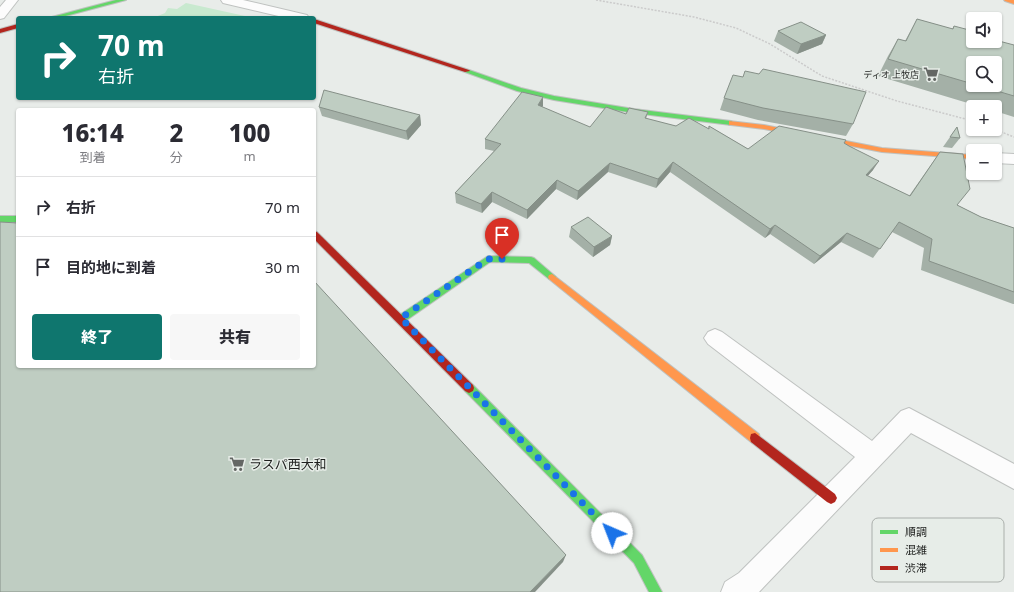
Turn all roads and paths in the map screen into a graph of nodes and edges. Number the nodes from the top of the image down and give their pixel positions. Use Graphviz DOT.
graph roads {
  1 [pos="12,0"];
  2 [pos="123,0"];
  3 [pos="227,0"];
  4 [pos="596,0"];
  5 [pos="1007,0"];
  6 [pos="1014,2"];
  7 [pos="0,15"];
  8 [pos="59,16"];
  9 [pos="295,16"];
  10 [pos="316,22"];
  11 [pos="16,27"];
  12 [pos="0,31"];
  13 [pos="966,119"];
  14 [pos="1002,132"];
  15 [pos="1014,137"];
  16 [pos="966,156"];
  17 [pos="1002,159"];
  18 [pos="1014,160"];
  19 [pos="0,219"];
  20 [pos="16,219"];
  21 [pos="316,236"];
  22 [pos="401,318"];
  23 [pos="715,338"];
  24 [pos="873,456"];
  25 [pos="1014,477"];
  26 [pos="830,498"];
  27 [pos="656,592"];
  28 [pos="736,592"];
  1 -- 7 [label="street"];
  2 -- 8 [label="street"];
  3 -- 9 [label="street"];
  4 -- 13 [label="path"];
  5 -- 6 [label="street"];
  10 -- 16 [label="street"];
  11 -- 12 [label="street"];
  14 -- 15 [label="path"];
  17 -- 18 [label="street"];
  19 -- 20 [label="street"];
  21 -- 22 [label="street"];
  22 -- 26 [label="street"];
  22 -- 27 [label="street"];
  23 -- 24 [label="street"];
  24 -- 25 [label="street"];
  24 -- 26 [label="street"];
  26 -- 28 [label="street"];
}
